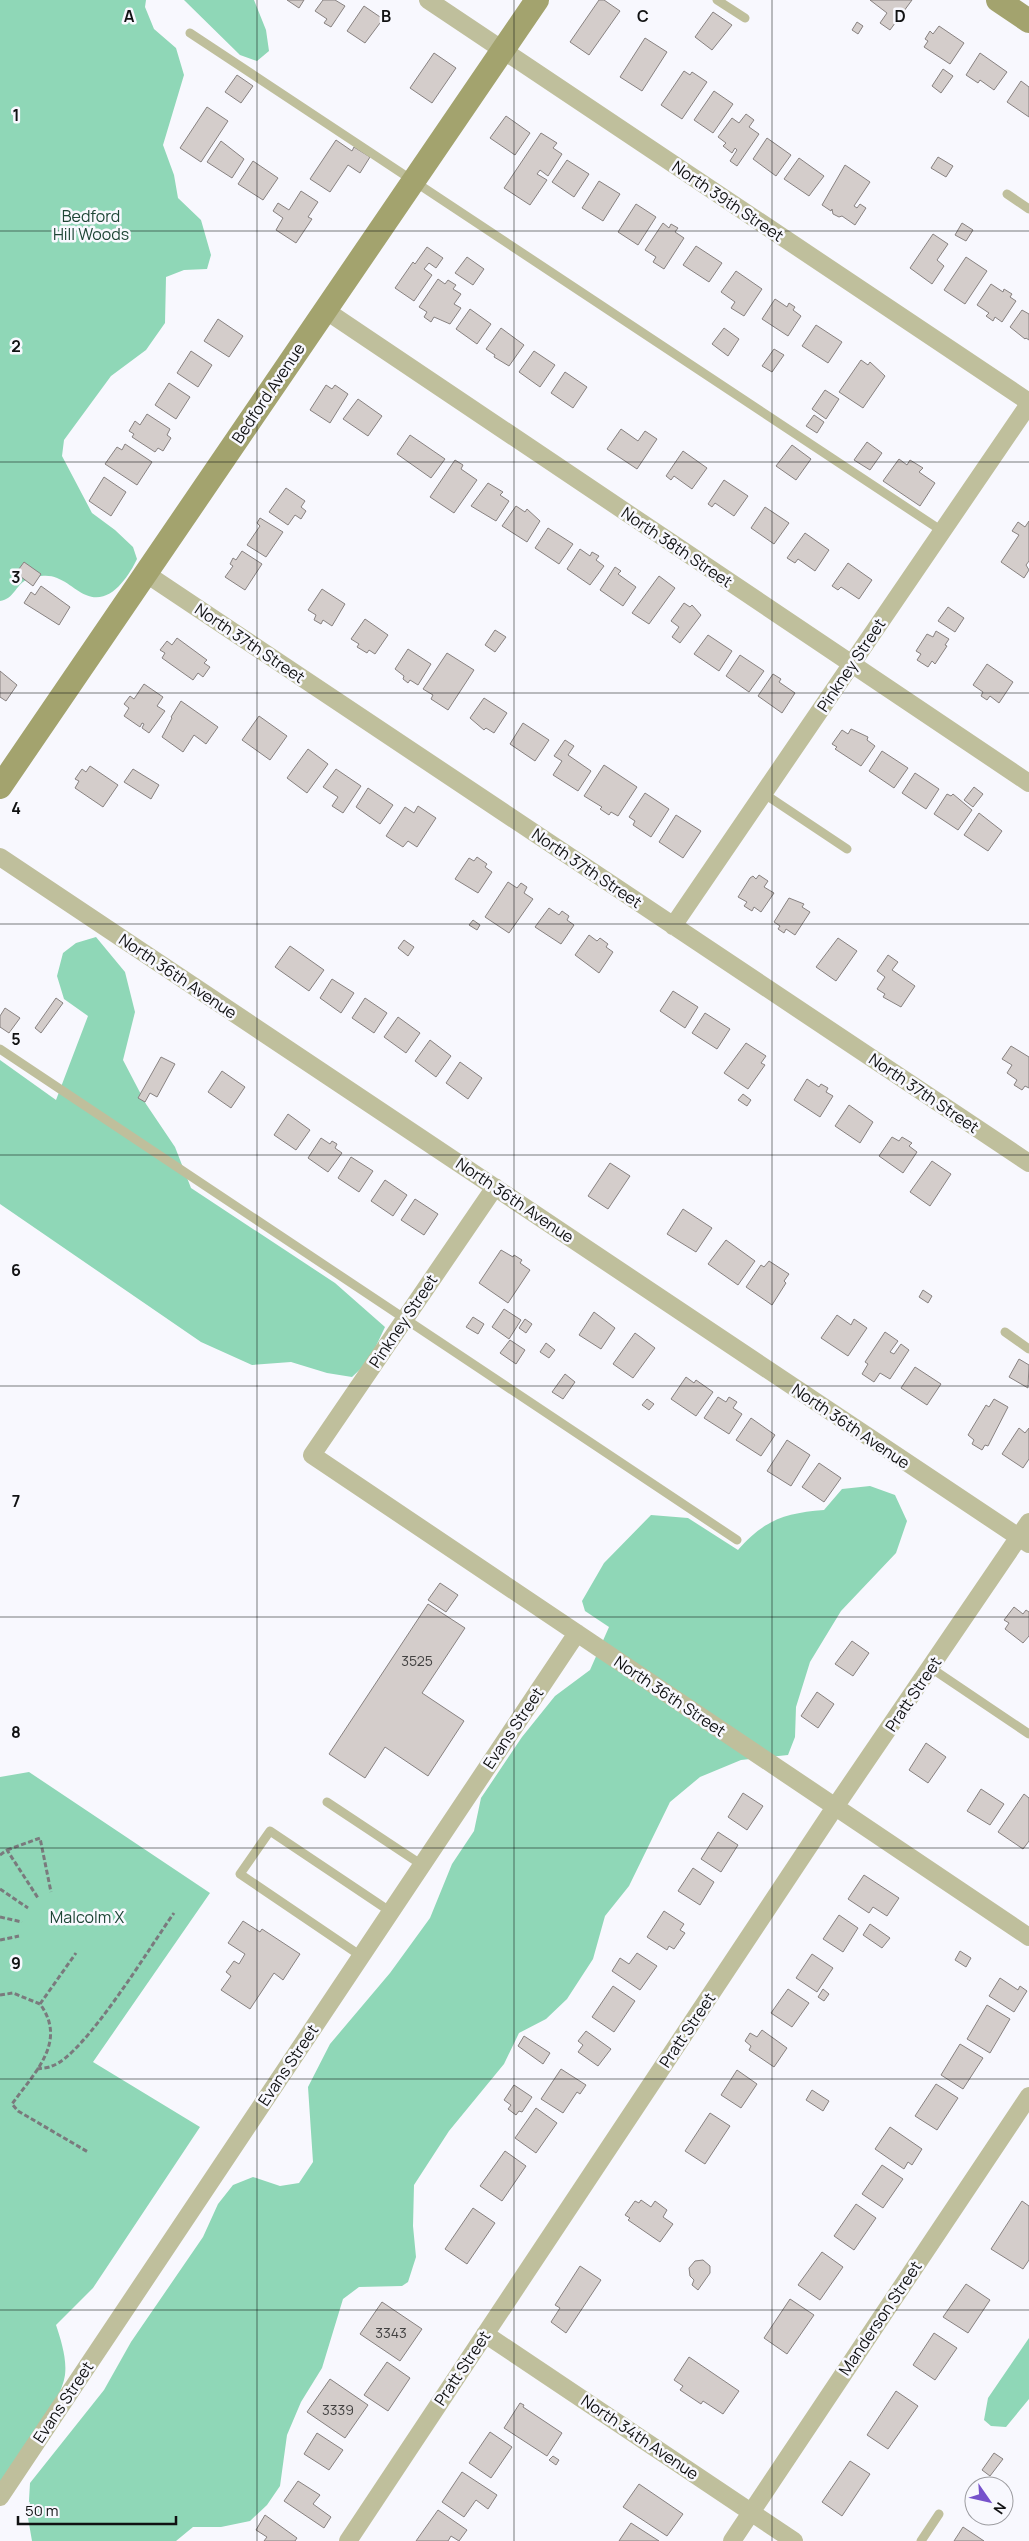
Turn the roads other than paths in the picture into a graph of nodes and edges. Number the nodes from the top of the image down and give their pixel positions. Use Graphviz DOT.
graph roads {
  1 [pos="428,0"];
  2 [pos="537,0"];
  3 [pos="718,0"];
  4 [pos="998,0"];
  5 [pos="745,18"];
  6 [pos="1029,21"];
  7 [pos="190,32"];
  8 [pos="503,50"];
  9 [pos="413,181"];
  10 [pos="1007,194"];
  11 [pos="1029,209"];
  12 [pos="325,310"];
  13 [pos="1029,403"];
  14 [pos="942,531"];
  15 [pos="145,573"];
  16 [pos="851,664"];
  17 [pos="1029,783"];
  18 [pos="0,787"];
  19 [pos="763,794"];
  20 [pos="847,849"];
  21 [pos="0,857"];
  22 [pos="673,926"];
  23 [pos="0,1049"];
  24 [pos="1029,1163"];
  25 [pos="495,1187"];
  26 [pos="404,1320"];
  27 [pos="1005,1332"];
  28 [pos="1029,1349"];
  29 [pos="312,1455"];
  30 [pos="1029,1522"];
  31 [pos="737,1540"];
  32 [pos="1024,1541"];
  33 [pos="577,1633"];
  34 [pos="931,1668"];
  35 [pos="1029,1734"];
  36 [pos="327,1802"];
  37 [pos="835,1807"];
  38 [pos="422,1865"];
  39 [pos="391,1912"];
  40 [pos="1029,1937"];
  41 [pos="361,1956"];
  42 [pos="1029,2096"];
  43 [pos="485,2334"];
  44 [pos="0,2496"];
  45 [pos="751,2512"];
  46 [pos="939,2514"];
  47 [pos="348,2541"];
  48 [pos="732,2541"];
  49 [pos="794,2541"];
  50 [pos="921,2541"];
  1 -- 8 [label="street, North 39th Street"];
  2 -- 8 [label="street, Bedford Avenue"];
  3 -- 5 [label="lane"];
  4 -- 6 [label="street"];
  7 -- 9 [label="lane"];
  8 -- 9 [label="street, Bedford Avenue"];
  8 -- 13 [label="street, North 39th Street"];
  9 -- 12 [label="street, Bedford Avenue"];
  9 -- 14 [label="lane"];
  10 -- 11 [label="lane"];
  12 -- 15 [label="street, Bedford Avenue"];
  12 -- 16 [label="street, North 38th Street"];
  13 -- 14 [label="street, Pinkney Street"];
  14 -- 16 [label="street, Pinkney Street"];
  15 -- 18 [label="street, Bedford Avenue"];
  15 -- 22 [label="street, North 37th Street"];
  16 -- 17 [label="street, North 38th Street"];
  16 -- 19 [label="street, Pinkney Street"];
  19 -- 20 [label="lane"];
  19 -- 22 [label="street, Pinkney Street"];
  21 -- 25 [label="street, North 36th Avenue"];
  22 -- 24 [label="street, North 37th Street"];
  23 -- 26 [label="lane"];
  25 -- 26 [label="street, Pinkney Street"];
  25 -- 32 [label="street, North 36th Avenue"];
  26 -- 29 [label="street, Pinkney Street"];
  26 -- 31 [label="lane"];
  27 -- 28 [label="lane"];
  29 -- 33 [label="street, North 36th Street"];
  30 -- 32 [label="street, Pratt Street"];
  32 -- 34 [label="street, Pratt Street"];
  33 -- 37 [label="street, North 36th Street"];
  33 -- 38 [label="street, Evans Street"];
  34 -- 35 [label="lane"];
  34 -- 37 [label="street, Pratt Street"];
  36 -- 38 [label="lane"];
  37 -- 40 [label="street, North 36th Street"];
  37 -- 43 [label="street, Pratt Street"];
  38 -- 39 [label="street, Evans Street"];
  39 -- 41 [label="street, Evans Street"];
  39 -- 41 [label="lane"];
  41 -- 44 [label="street, Evans Street"];
  42 -- 45 [label="street, Manderson Street"];
  43 -- 45 [label="street, North 34th Avenue"];
  43 -- 47 [label="street, Pratt Street"];
  45 -- 48 [label="street, Manderson Street"];
  45 -- 49 [label="street, North 34th Avenue"];
  46 -- 50 [label="lane"];
}
